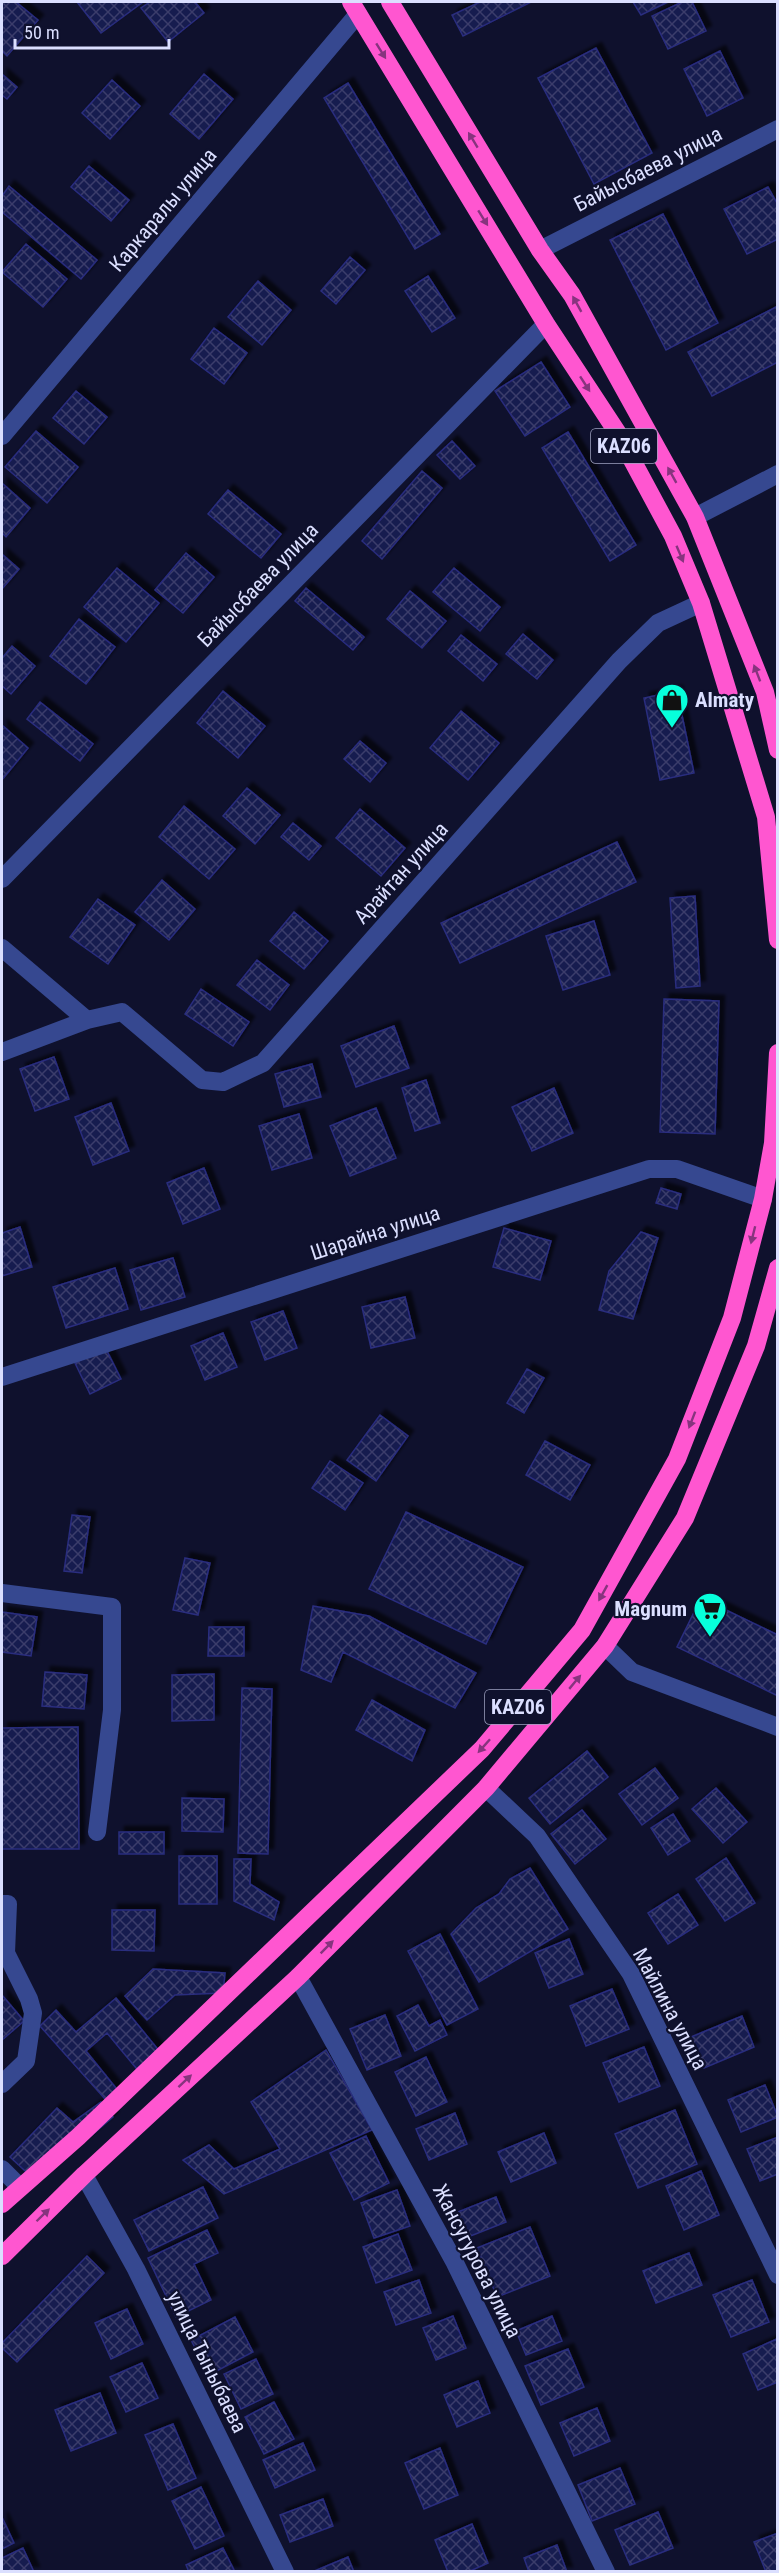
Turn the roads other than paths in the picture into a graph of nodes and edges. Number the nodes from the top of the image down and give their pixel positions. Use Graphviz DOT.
graph roads {
  1 [pos="390,2"];
  2 [pos="355,8"];
  3 [pos="777,129"];
  4 [pos="540,250"];
  5 [pos="546,324"];
  6 [pos="2,436"];
  7 [pos="777,474"];
  8 [pos="695,517"];
  9 [pos="701,603"];
  10 [pos="777,750"];
  11 [pos="772,816"];
  12 [pos="2,879"];
  13 [pos="777,939"];
  14 [pos="2,948"];
  15 [pos="87,1020"];
  16 [pos="2,1052"];
  17 [pos="777,1053"];
  18 [pos="763,1199"];
  19 [pos="777,1268"];
  20 [pos="2,1377"];
  21 [pos="2,1593"];
  22 [pos="605,1646"];
  23 [pos="777,1726"];
  24 [pos="486,1788"];
  25 [pos="97,1832"];
  26 [pos="2,1904"];
  27 [pos="298,1977"];
  28 [pos="2,2084"];
  29 [pos="2,2169"];
  30 [pos="84,2175"];
  31 [pos="20,2187"];
  32 [pos="2,2204"];
  33 [pos="2,2256"];
  34 [pos="777,2275"];
  35 [pos="285,2571"];
  36 [pos="606,2571"];
  4 -- 1 [label="highway, KАZ06, one-way"];
  2 -- 5 [label="highway, KАZ06, one-way"];
  2 -- 6 [label="street, Каркаралы улица"];
  3 -- 4 [label="street, Байысбаева улица"];
  8 -- 4 [label="highway, KАZ06, one-way"];
  5 -- 9 [label="highway, KАZ06, one-way"];
  5 -- 12 [label="street, Байысбаева улица"];
  7 -- 8 [label="street"];
  10 -- 8 [label="highway, KАZ06, one-way"];
  9 -- 11 [label="highway, KАZ06"];
  9 -- 15 [label="street, Арайтан улица"];
  11 -- 13 [label="highway, KАZ06"];
  14 -- 15 [label="street"];
  15 -- 16 [label="street"];
  17 -- 18 [label="highway, KАZ06"];
  18 -- 20 [label="street, Шарайна улица"];
  18 -- 31 [label="highway, KАZ06, one-way"];
  19 -- 22 [label="highway, KАZ06"];
  21 -- 25 [label="street"];
  22 -- 23 [label="street"];
  24 -- 22 [label="highway, KАZ06, one-way"];
  27 -- 24 [label="highway, KАZ06, one-way"];
  24 -- 34 [label="street, Майлина улица"];
  26 -- 28 [label="street"];
  30 -- 27 [label="highway, KАZ06, one-way"];
  27 -- 36 [label="street, Жансугурова улица"];
  29 -- 31 [label="street"];
  33 -- 30 [label="highway, KАZ06, one-way"];
  30 -- 35 [label="street, улица Тыныбаева"];
  31 -- 32 [label="highway, KАZ06"];
}
